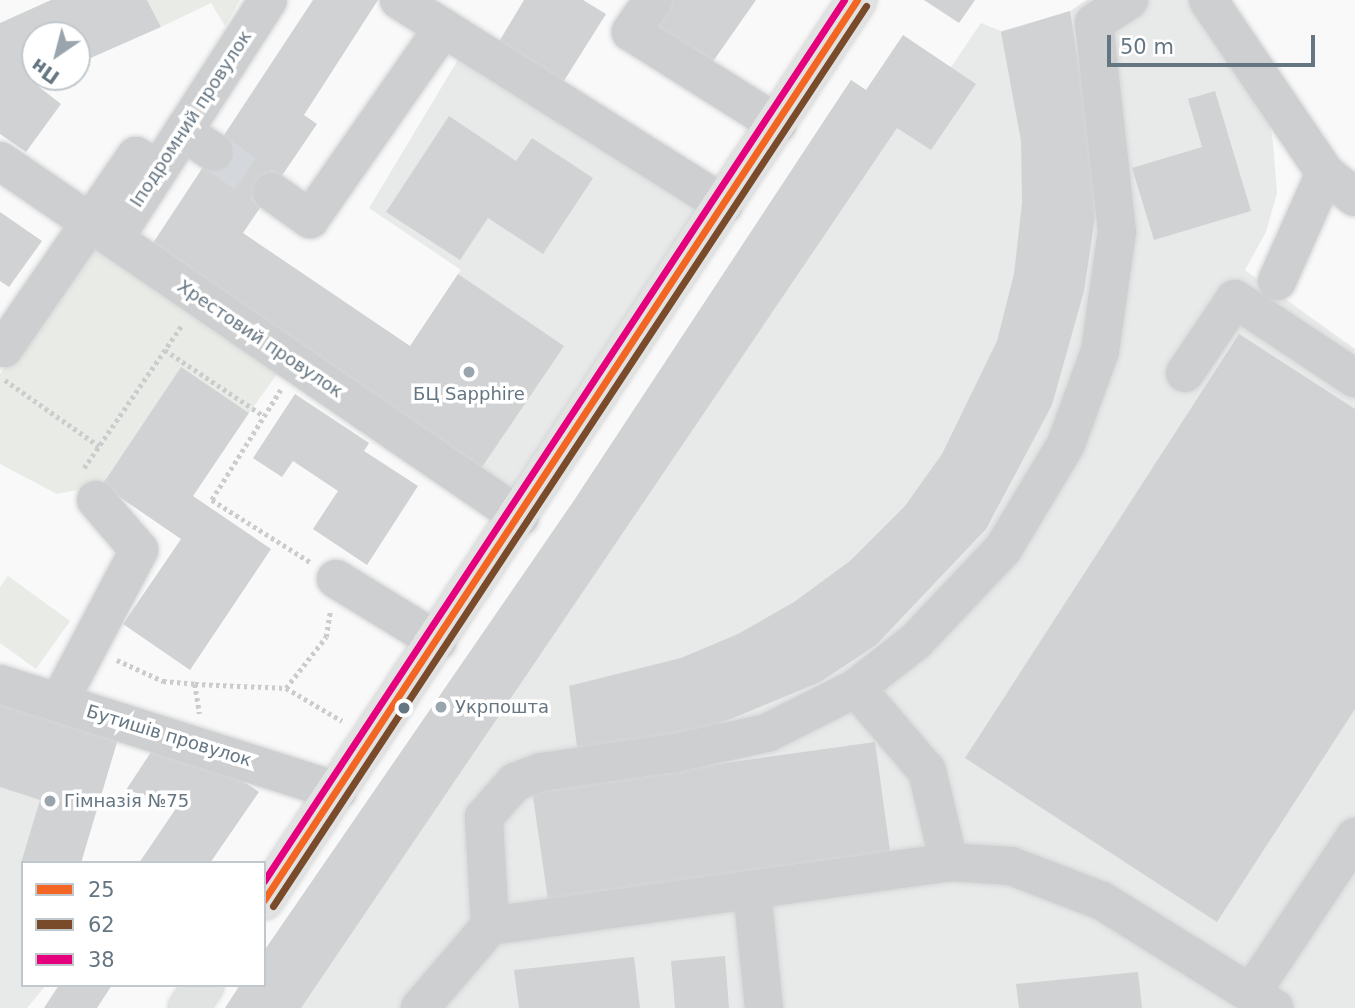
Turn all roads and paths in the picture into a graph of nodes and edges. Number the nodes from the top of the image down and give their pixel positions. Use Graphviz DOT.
graph roads {
  1 [pos="268,0"];
  2 [pos="399,0"];
  3 [pos="653,0"];
  4 [pos="858,0"];
  5 [pos="1129,0"];
  6 [pos="1208,0"];
  7 [pos="443,28"];
  8 [pos="777,124"];
  9 [pos="183,132"];
  10 [pos="214,152"];
  11 [pos="0,161"];
  12 [pos="1325,173"];
  13 [pos="272,192"];
  14 [pos="1355,197"];
  15 [pos="724,205"];
  16 [pos="102,231"];
  17 [pos="1277,281"];
  18 [pos="187,318"];
  19 [pos="165,350"];
  20 [pos="2,363"];
  21 [pos="1185,373"];
  22 [pos="1355,378"];
  23 [pos="285,384"];
  24 [pos="264,416"];
  25 [pos="99,446"];
  26 [pos="96,500"];
  27 [pos="520,517"];
  28 [pos="336,579"];
  29 [pos="437,641"];
  30 [pos="88,646"];
  31 [pos="0,684"];
  32 [pos="195,684"];
  33 [pos="286,688"];
  34 [pos="856,688"];
  35 [pos="58,702"];
  36 [pos="201,714"];
  37 [pos="351,727"];
  38 [pos="337,791"];
  39 [pos="1355,837"];
  40 [pos="949,862"];
  41 [pos="752,890"];
  42 [pos="266,897"];
  43 [pos="490,926"];
  44 [pos="203,987"];
  45 [pos="1263,1000"];
  46 [pos="426,1005"];
  47 [pos="188,1008"];
  48 [pos="764,1008"];
  1 -- 9 [label="street, Іподромний провулок"];
  2 -- 7 [label="street"];
  3 -- 8 [label="street"];
  4 -- 8 [label="main road"];
  5 -- 34 [label="street"];
  6 -- 12 [label="street"];
  7 -- 13 [label="street"];
  7 -- 15 [label="street"];
  8 -- 15 [label="main road"];
  9 -- 10 [label="street"];
  9 -- 16 [label="street, Іподромний провулок"];
  11 -- 16 [label="street, Хрестовий провулок"];
  12 -- 14 [label="street"];
  12 -- 17 [label="street"];
  15 -- 27 [label="main road"];
  16 -- 20 [label="street, Іподромний провулок"];
  16 -- 27 [label="street, Хрестовий провулок"];
  18 -- 19 [label="path"];
  19 -- 24 [label="path"];
  19 -- 25 [label="path"];
  20 -- 25 [label="path"];
  21 -- 22 [label="street"];
  23 -- 24 [label="path"];
  24 -- 28 [label="path"];
  25 -- 26 [label="path"];
  26 -- 30 [label="street"];
  27 -- 29 [label="main road"];
  28 -- 29 [label="street"];
  28 -- 33 [label="path"];
  29 -- 38 [label="main road"];
  30 -- 32 [label="path"];
  30 -- 35 [label="street"];
  31 -- 35 [label="street, Бутишів провулок"];
  32 -- 33 [label="path"];
  32 -- 36 [label="path"];
  33 -- 37 [label="path"];
  34 -- 40 [label="street"];
  34 -- 43 [label="street"];
  35 -- 38 [label="street, Бутишів провулок"];
  38 -- 42 [label="main road"];
  39 -- 45 [label="street"];
  40 -- 41 [label="street"];
  40 -- 45 [label="street"];
  41 -- 43 [label="street"];
  41 -- 48 [label="street"];
  43 -- 46 [label="street"];
  44 -- 47 [label="main road"];
}
